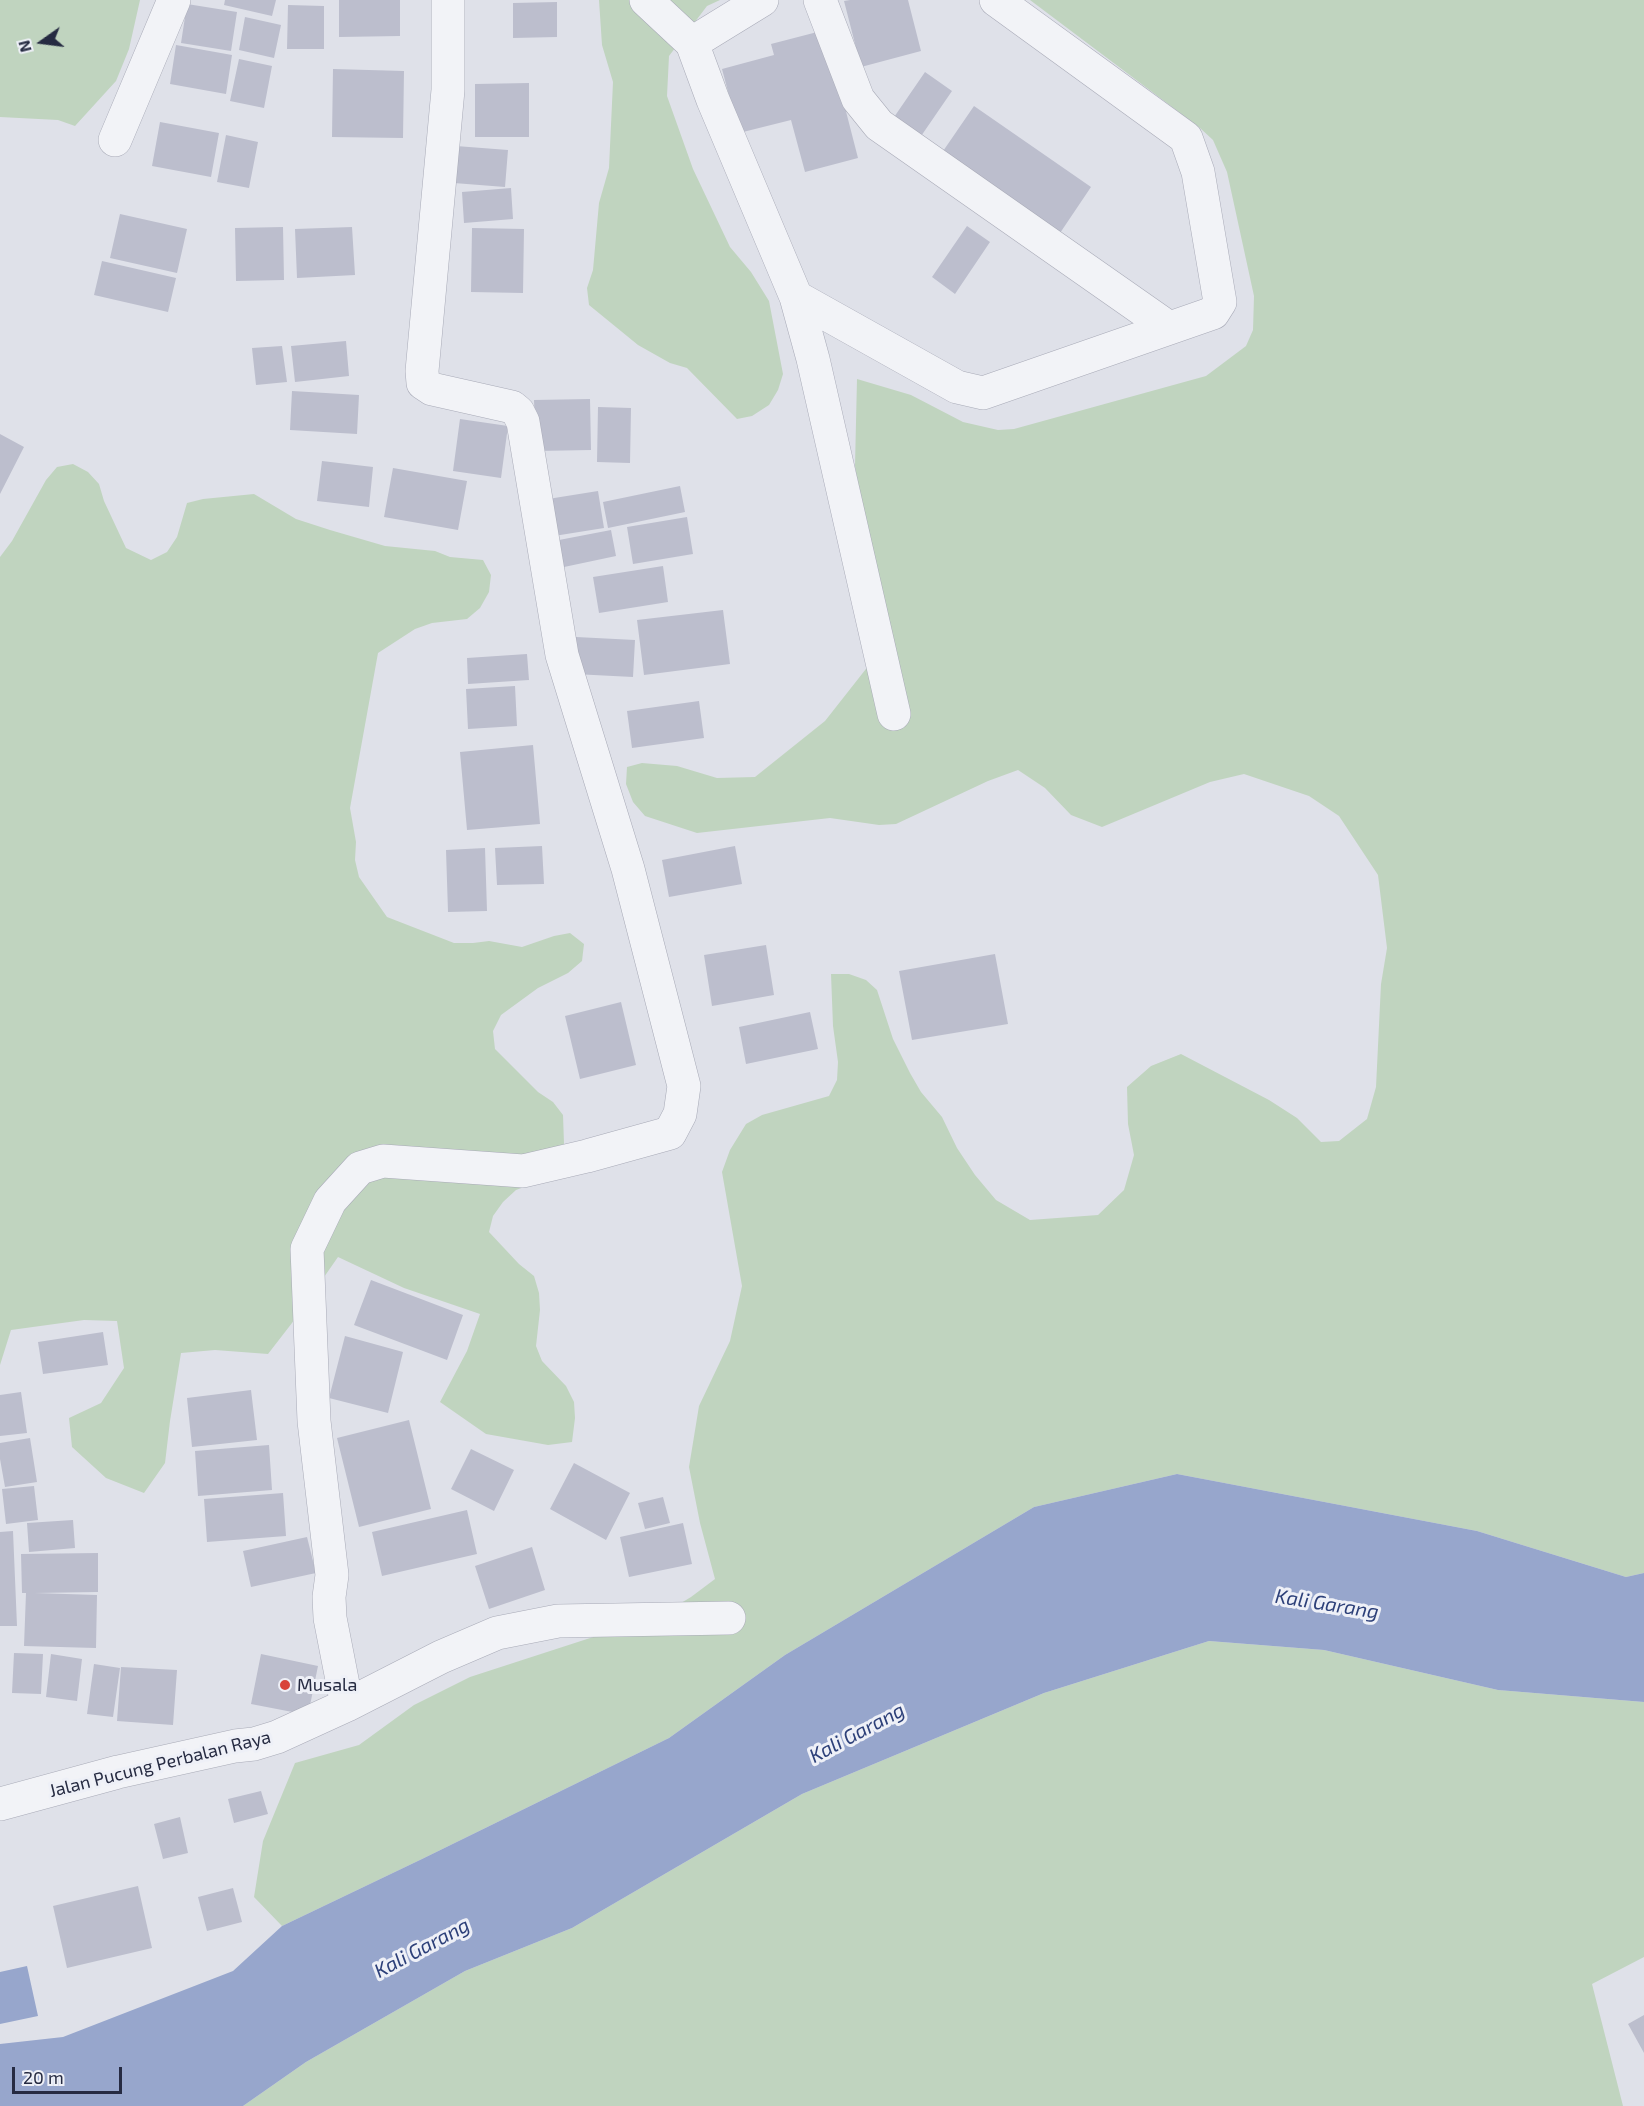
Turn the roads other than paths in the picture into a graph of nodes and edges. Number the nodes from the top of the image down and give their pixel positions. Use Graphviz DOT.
graph roads {
  1 [pos="174,0"];
  2 [pos="448,0"];
  3 [pos="646,0"];
  4 [pos="762,0"];
  5 [pos="820,0"];
  6 [pos="996,0"];
  7 [pos="692,43"];
  8 [pos="115,140"];
  9 [pos="796,297"];
  10 [pos="1168,328"];
  11 [pos="894,714"];
  12 [pos="729,1618"];
  13 [pos="347,1705"];
  14 [pos="0,1804"];
  1 -- 8 [label="street"];
  2 -- 13 [label="street"];
  3 -- 7 [label="street"];
  4 -- 7 [label="street"];
  5 -- 10 [label="street"];
  6 -- 10 [label="street"];
  7 -- 9 [label="street"];
  9 -- 10 [label="street"];
  9 -- 11 [label="street"];
  12 -- 13 [label="street, Jalan Pucung Perbalan Raya"];
  13 -- 14 [label="street, Jalan Pucung Perbalan Raya"];
}
